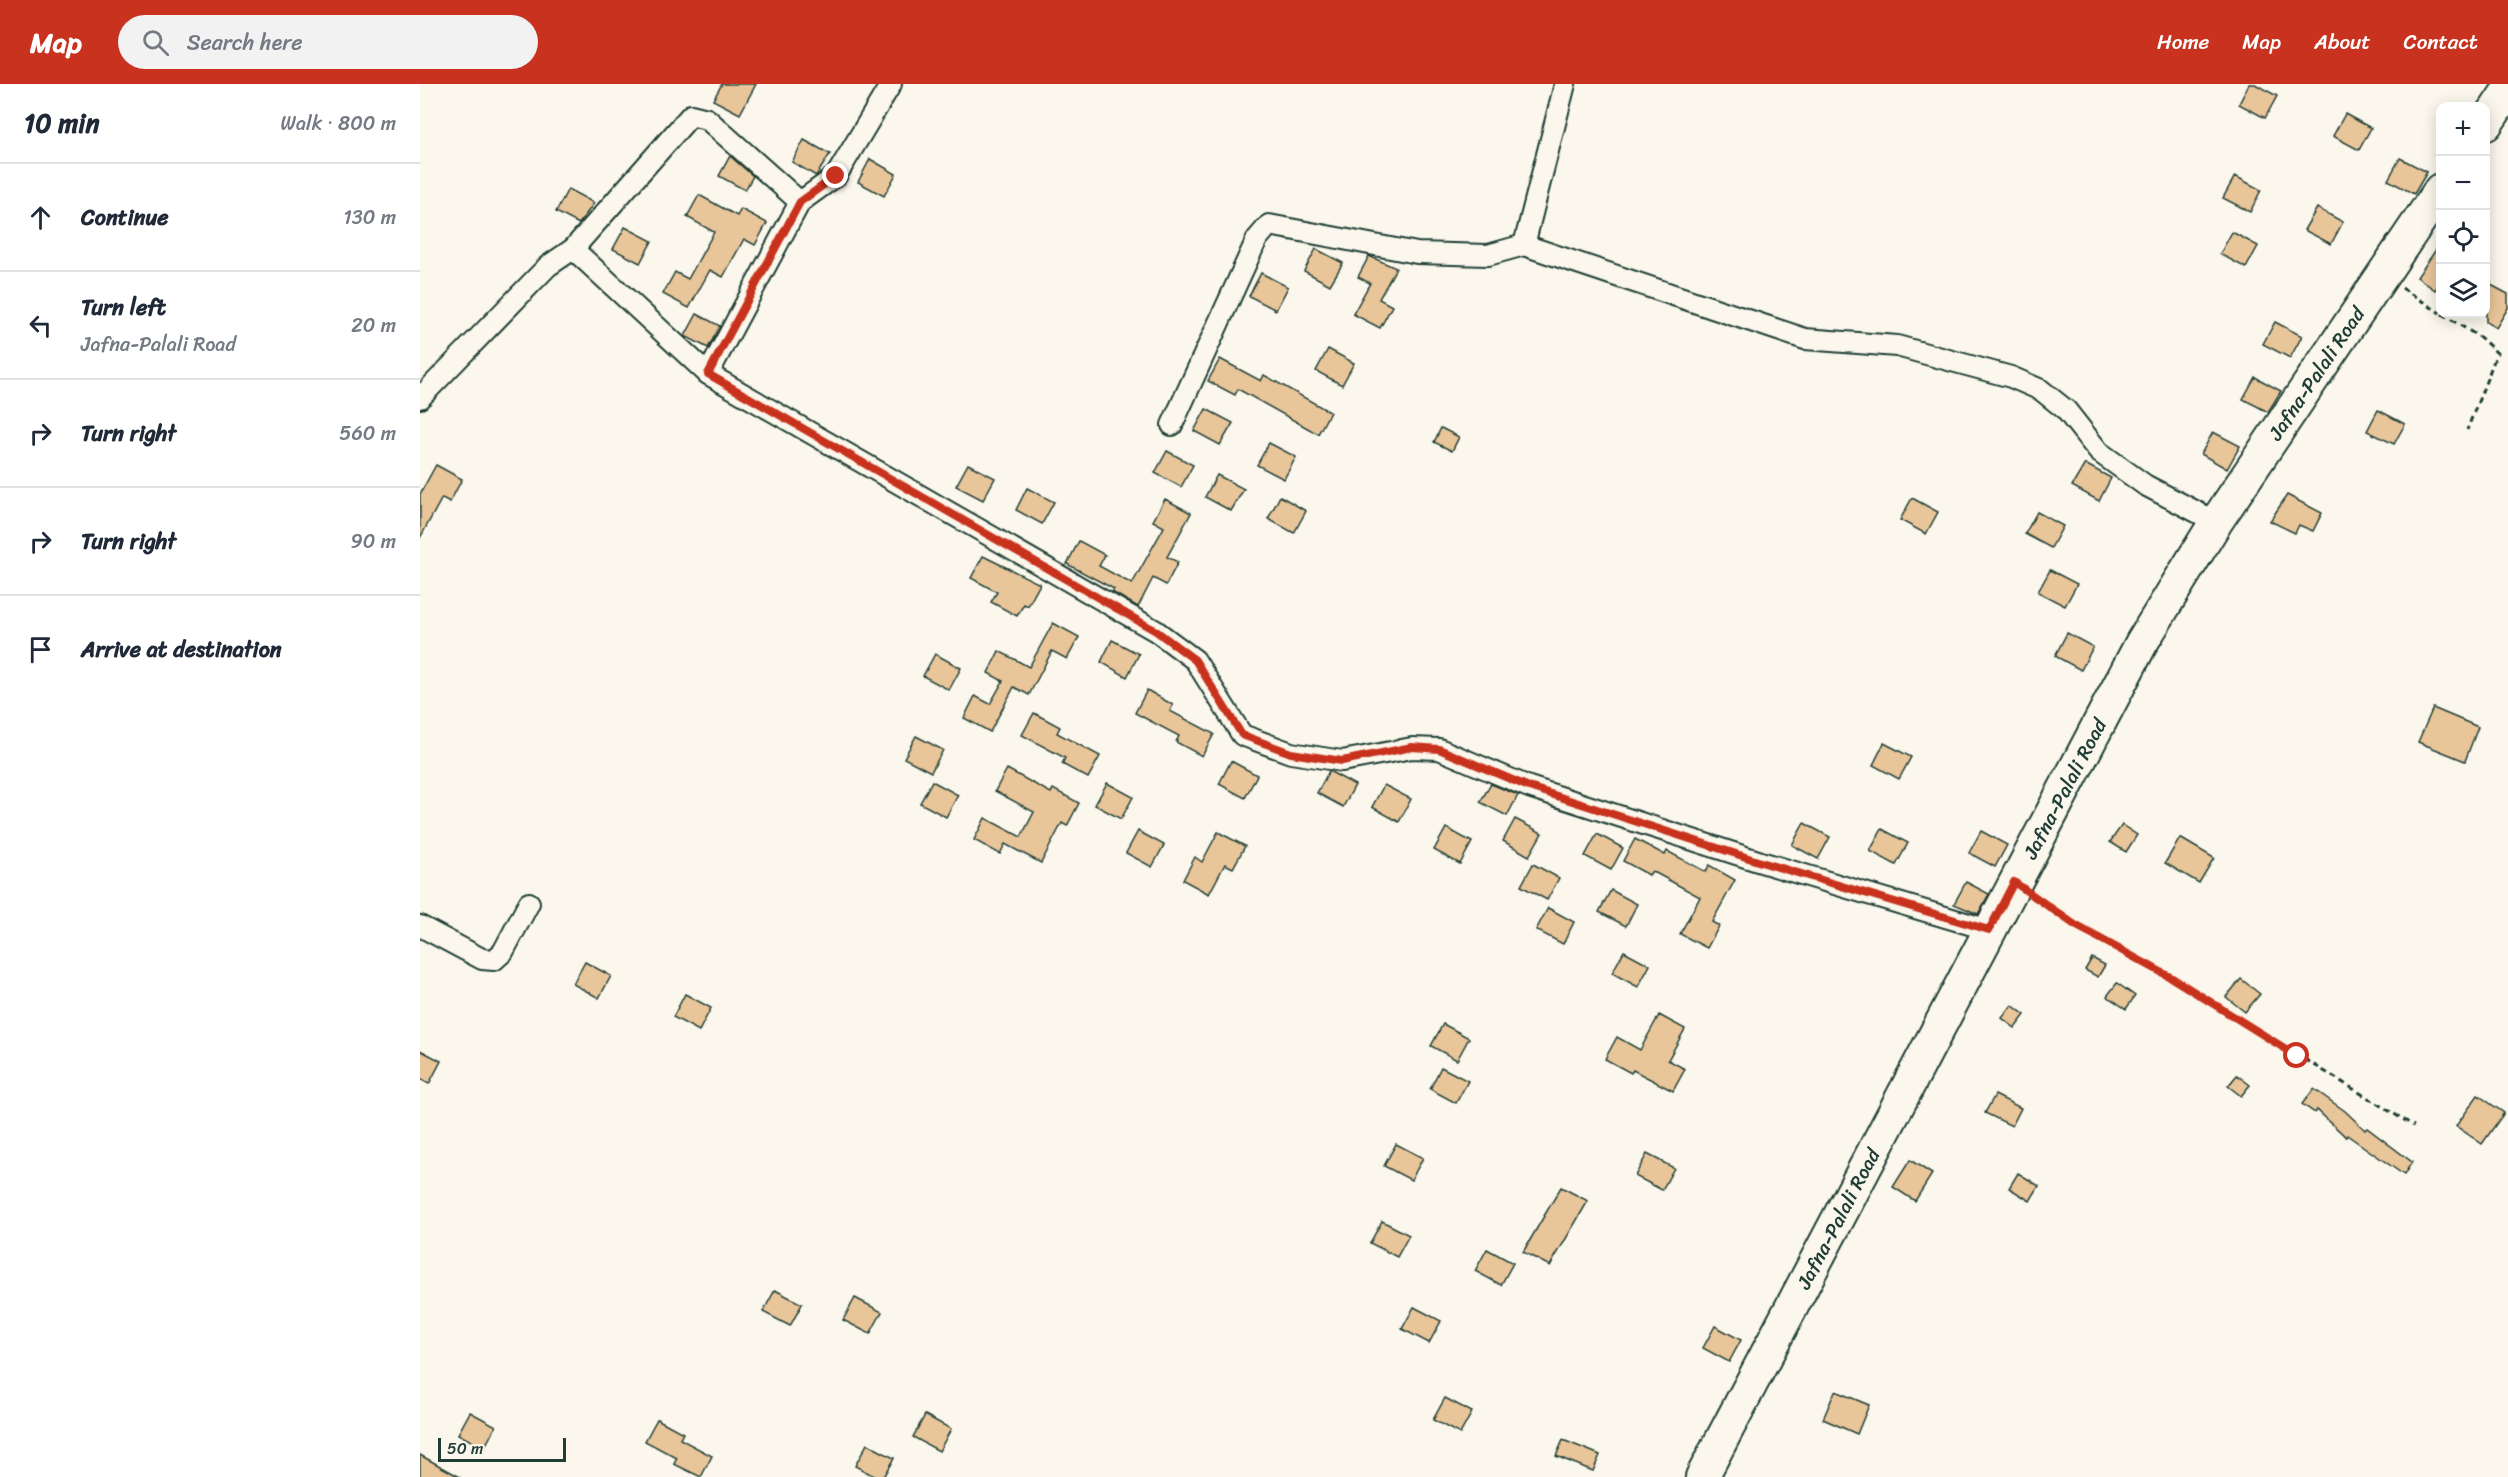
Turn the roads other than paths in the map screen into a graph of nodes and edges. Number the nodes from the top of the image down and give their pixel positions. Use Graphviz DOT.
graph roads {
  1 [pos="891,84"];
  2 [pos="1565,84"];
  3 [pos="2508,91"];
  4 [pos="2490,118"];
  5 [pos="2436,196"];
  6 [pos="800,202"];
  7 [pos="1524,245"];
  8 [pos="573,249"];
  9 [pos="708,374"];
  10 [pos="420,398"];
  11 [pos="1172,425"];
  12 [pos="2216,522"];
  13 [pos="529,903"];
  14 [pos="420,926"];
  15 [pos="1989,930"];
  16 [pos="1702,1477"];
  1 -- 6 [label="street"];
  2 -- 7 [label="street"];
  3 -- 4 [label="main road"];
  5 -- 12 [label="main road, Jafna-Palali Road"];
  6 -- 8 [label="street"];
  6 -- 9 [label="street"];
  7 -- 11 [label="street"];
  7 -- 12 [label="street"];
  8 -- 9 [label="street"];
  8 -- 10 [label="street"];
  9 -- 15 [label="street"];
  12 -- 15 [label="main road, Jafna-Palali Road"];
  13 -- 14 [label="street"];
  15 -- 16 [label="main road, Jafna-Palali Road"];
}
